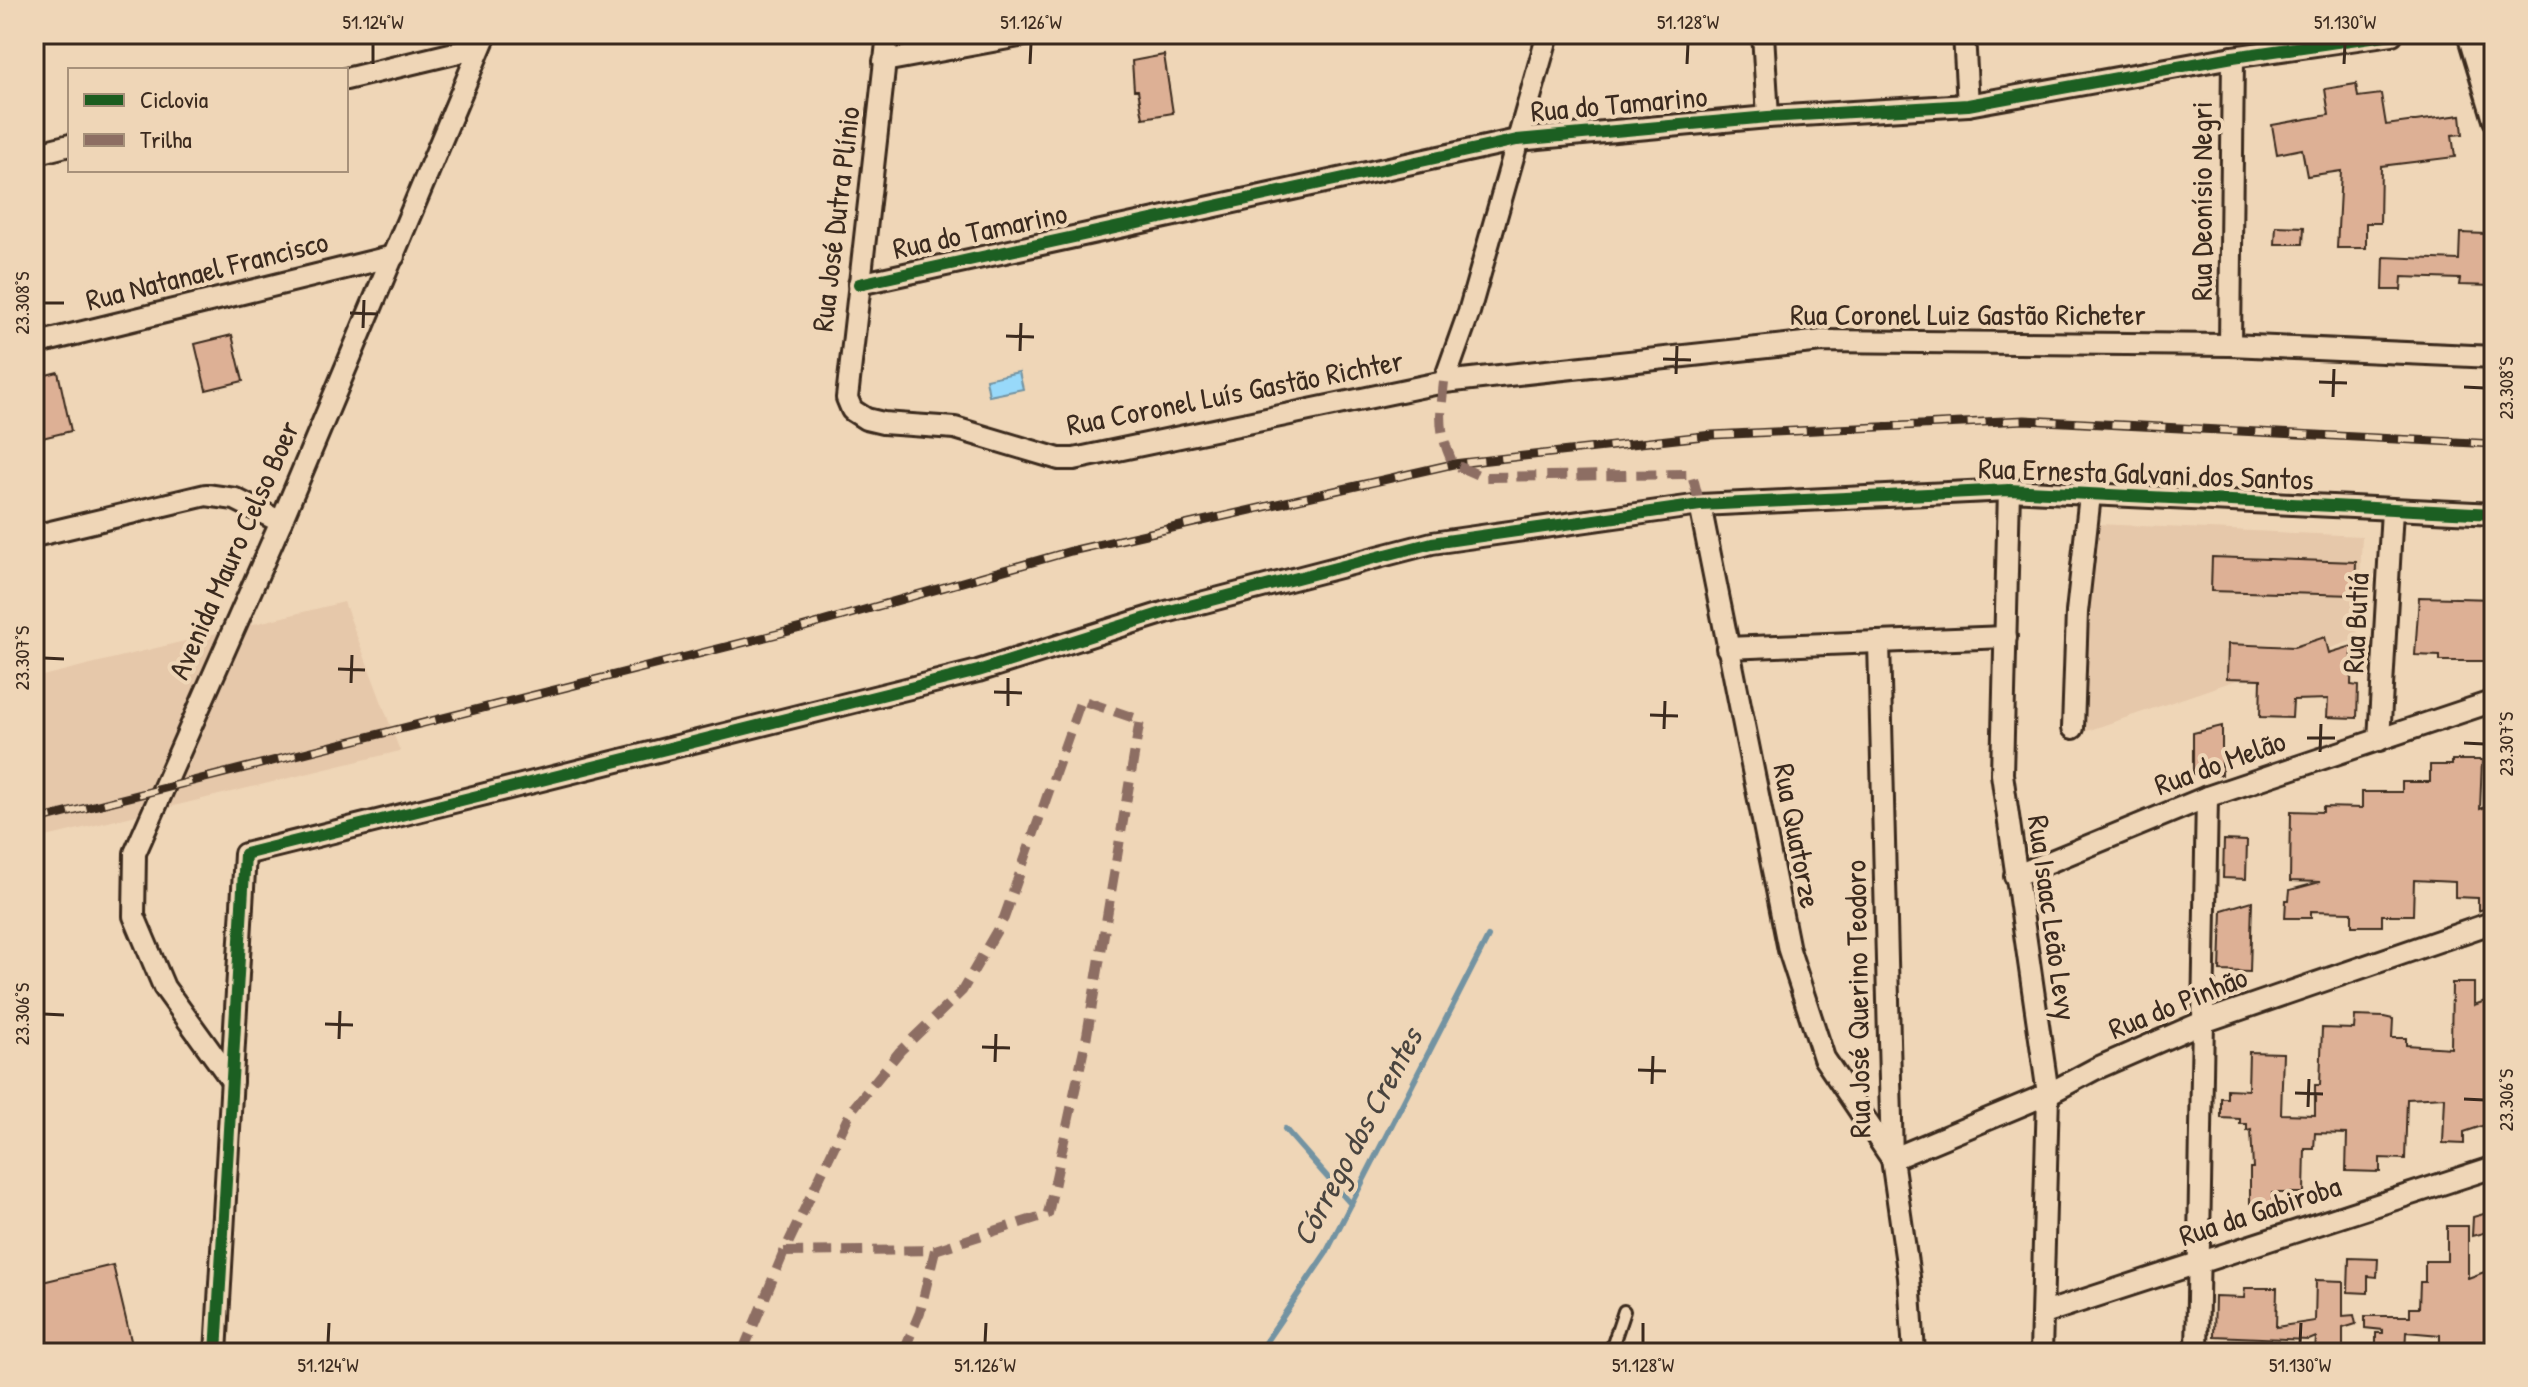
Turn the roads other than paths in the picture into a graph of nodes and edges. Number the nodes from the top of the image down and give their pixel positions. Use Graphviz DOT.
graph roads {
  1 [pos="888,34"];
  2 [pos="1030,34"];
  3 [pos="1548,34"];
  4 [pos="1763,34"];
  5 [pos="1964,34"];
  6 [pos="2392,34"];
  7 [pos="2468,34"];
  8 [pos="483,41"];
  9 [pos="2233,57"];
  10 [pos="884,61"];
  11 [pos="348,78"];
  12 [pos="1968,105"];
  13 [pos="1768,117"];
  14 [pos="2494,120"];
  15 [pos="1517,140"];
  16 [pos="68,146"];
  17 [pos="34,154"];
  18 [pos="394,256"];
  19 [pos="859,284"];
  20 [pos="34,344"];
  21 [pos="2230,345"];
  22 [pos="2494,357"];
  23 [pos="1444,382"];
  24 [pos="852,410"];
  25 [pos="2009,490"];
  26 [pos="2090,495"];
  27 [pos="1700,505"];
  28 [pos="2392,510"];
  29 [pos="2494,514"];
  30 [pos="281,522"];
  31 [pos="34,536"];
  32 [pos="2006,637"];
  33 [pos="1879,642"];
  34 [pos="1727,648"];
  35 [pos="2494,701"];
  36 [pos="2073,728"];
  37 [pos="2379,740"];
  38 [pos="2207,797"];
  39 [pos="2015,876"];
  40 [pos="2494,922"];
  41 [pos="2203,1022"];
  42 [pos="232,1081"];
  43 [pos="2048,1094"];
  44 [pos="1892,1159"];
  45 [pos="2494,1167"];
  46 [pos="2198,1262"];
  47 [pos="1624,1311"];
  48 [pos="2044,1313"];
  49 [pos="216,1353"];
  50 [pos="1610,1353"];
  51 [pos="1914,1353"];
  52 [pos="2041,1353"];
  53 [pos="2197,1353"];
  1 -- 10 [label="street, Rua José Dutra Plínio"];
  2 -- 10 [label="street"];
  3 -- 15 [label="street"];
  4 -- 13 [label="street"];
  5 -- 12 [label="street"];
  6 -- 9 [label="street, Rua do Tamarino"];
  7 -- 14 [label="street"];
  8 -- 11 [label="street"];
  8 -- 18 [label="street, Avenida Mauro Celso Boer"];
  9 -- 12 [label="street, Rua do Tamarino"];
  9 -- 21 [label="street, Rua Deonísio Negri"];
  10 -- 19 [label="street, Rua José Dutra Plínio"];
  12 -- 13 [label="street, Rua do Tamarino"];
  13 -- 15 [label="street, Rua do Tamarino"];
  15 -- 19 [label="street, Rua do Tamarino"];
  15 -- 23 [label="street"];
  16 -- 17 [label="street"];
  18 -- 20 [label="street, Rua Natanael Francisco"];
  18 -- 30 [label="street, Avenida Mauro Celso Boer"];
  19 -- 24 [label="street, Rua José Dutra Plínio"];
  21 -- 22 [label="street, Rua Coronel Luiz Gastão Richeter"];
  21 -- 23 [label="street, Rua Coronel Luiz Gastão Richeter"];
  23 -- 24 [label="street, Rua Coronel Luís Gastão Richter"];
  25 -- 26 [label="street, Rua Ernesta Galvani dos Santos"];
  25 -- 27 [label="street, Rua Ernesta Galvani dos Santos"];
  25 -- 32 [label="street, Rua Isaac Leão Levy"];
  26 -- 28 [label="street, Rua Ernesta Galvani dos Santos"];
  26 -- 36 [label="street"];
  27 -- 34 [label="street, Rua Quatorze"];
  27 -- 42 [label="street, Rua Ernesta Galvani dos Santos"];
  28 -- 29 [label="street, Rua Ernesta Galvani dos Santos"];
  28 -- 37 [label="street, Rua Butiá"];
  30 -- 31 [label="street"];
  30 -- 42 [label="street, Avenida Mauro Celso Boer"];
  32 -- 33 [label="street"];
  32 -- 39 [label="street, Rua Isaac Leão Levy"];
  33 -- 34 [label="street"];
  33 -- 44 [label="street, Rua José Querino Teodoro"];
  34 -- 44 [label="street, Rua Quatorze"];
  35 -- 37 [label="street, Rua do Melão"];
  37 -- 38 [label="street, Rua do Melão"];
  38 -- 39 [label="street, Rua do Melão"];
  38 -- 41 [label="street"];
  39 -- 43 [label="street, Rua Isaac Leão Levy"];
  40 -- 41 [label="street, Rua do Pinhão"];
  41 -- 43 [label="street, Rua do Pinhão"];
  41 -- 46 [label="street"];
  42 -- 49 [label="street"];
  43 -- 44 [label="street, Rua do Pinhão"];
  43 -- 48 [label="street, Rua Isaac Leão Levy"];
  44 -- 51 [label="street, Rua José Querino Teodoro"];
  45 -- 46 [label="street, Rua da Gabiroba"];
  46 -- 48 [label="street, Rua da Gabiroba"];
  46 -- 53 [label="street"];
  47 -- 50 [label="lane"];
  48 -- 52 [label="street, Rua Isaac Leão Levy"];
}
